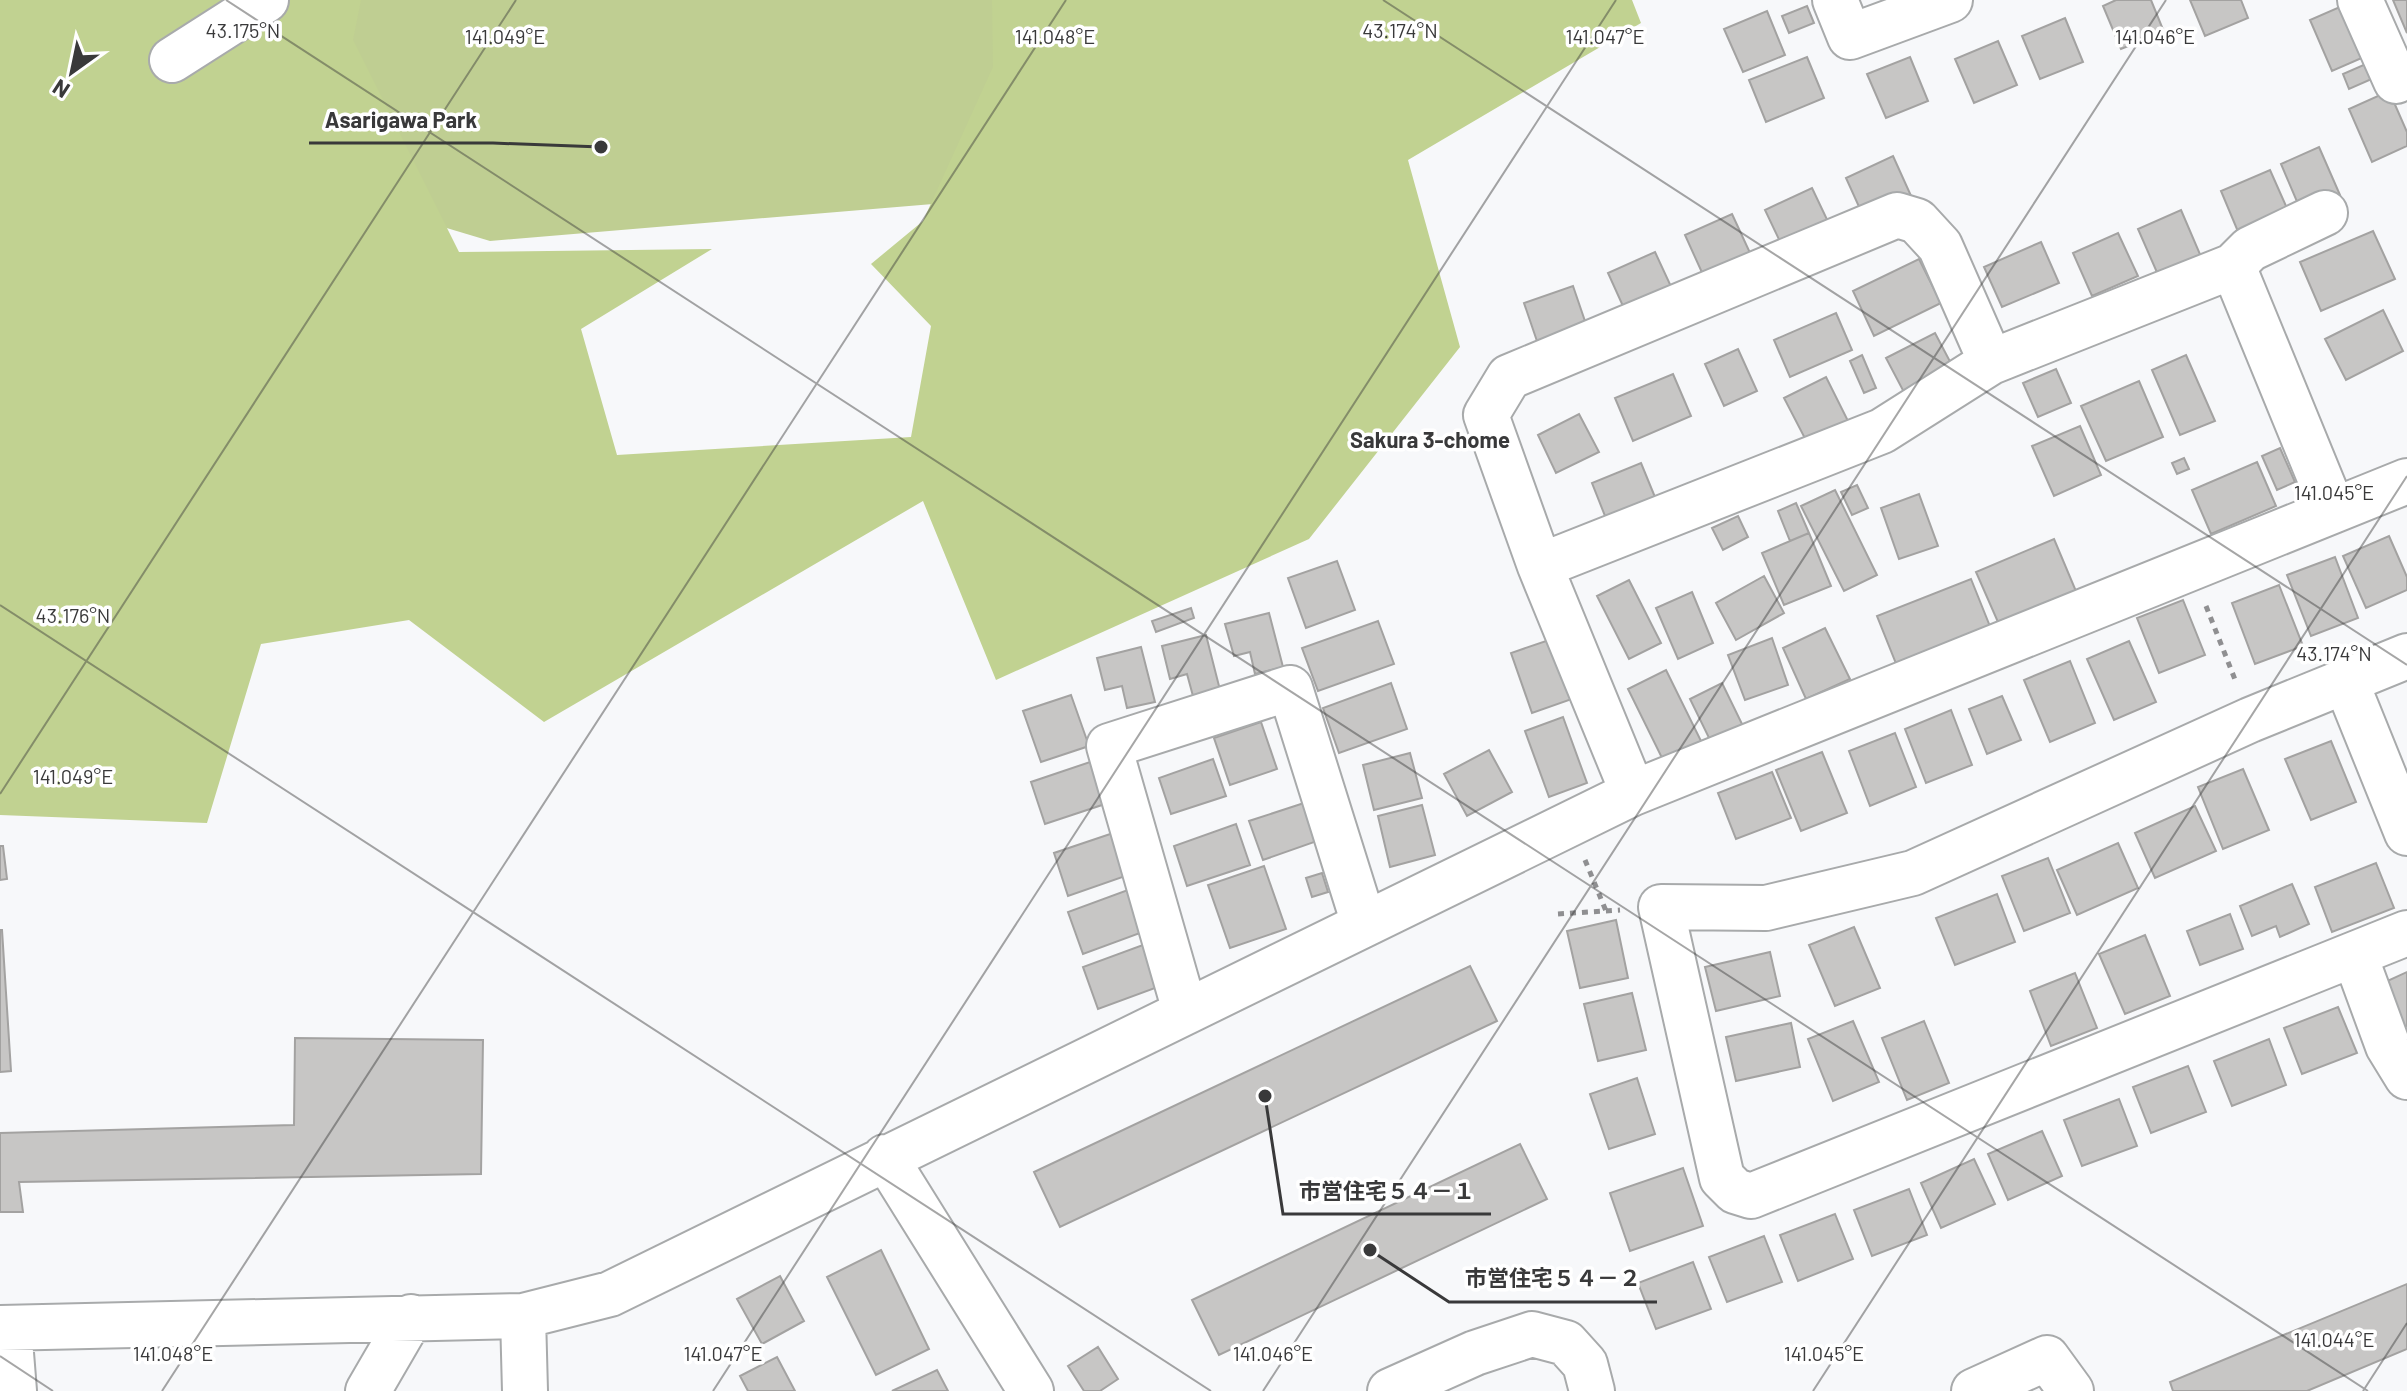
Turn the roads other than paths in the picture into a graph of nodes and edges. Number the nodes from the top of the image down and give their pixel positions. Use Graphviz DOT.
graph roads {
  1 [pos="266,0"];
  2 [pos="1835,0"];
  3 [pos="1950,0"];
  4 [pos="2360,0"];
  5 [pos="172,60"];
  6 [pos="2396,81"];
  7 [pos="2325,213"];
  8 [pos="2233,266"];
  9 [pos="1991,362"];
  10 [pos="2407,481"];
  11 [pos="2333,510"];
  12 [pos="1540,566"];
  13 [pos="2407,656"];
  14 [pos="2346,682"];
  15 [pos="1633,793"];
  16 [pos="2407,833"];
  17 [pos="1364,924"];
  18 [pos="2407,933"];
  19 [pos="2355,956"];
  20 [pos="1185,1011"];
  21 [pos="2407,1077"];
  22 [pos="885,1157"];
  23 [pos="523,1316"];
  24 [pos="411,1317"];
  25 [pos="5,1328"];
  26 [pos="14,1391"];
  27 [pos="368,1391"];
  28 [pos="525,1391"];
  29 [pos="1031,1391"];
  30 [pos="1390,1391"];
  31 [pos="1592,1391"];
  32 [pos="1974,1391"];
  33 [pos="2071,1391"];
  1 -- 5 [label="street"];
  2 -- 3 [label="street"];
  4 -- 6 [label="street"];
  7 -- 8 [label="street"];
  8 -- 9 [label="street"];
  8 -- 11 [label="street"];
  9 -- 12 [label="street"];
  9 -- 12 [label="street"];
  10 -- 11 [label="street"];
  11 -- 15 [label="street"];
  12 -- 15 [label="street"];
  13 -- 14 [label="street"];
  14 -- 16 [label="street"];
  14 -- 19 [label="street"];
  15 -- 17 [label="street"];
  17 -- 20 [label="street"];
  17 -- 20 [label="street"];
  18 -- 19 [label="street"];
  19 -- 21 [label="street"];
  20 -- 22 [label="street"];
  22 -- 23 [label="street"];
  22 -- 29 [label="street"];
  23 -- 24 [label="street"];
  23 -- 28 [label="street"];
  24 -- 25 [label="street"];
  24 -- 27 [label="street"];
  25 -- 26 [label="street"];
  30 -- 31 [label="street"];
  32 -- 33 [label="street"];
}
